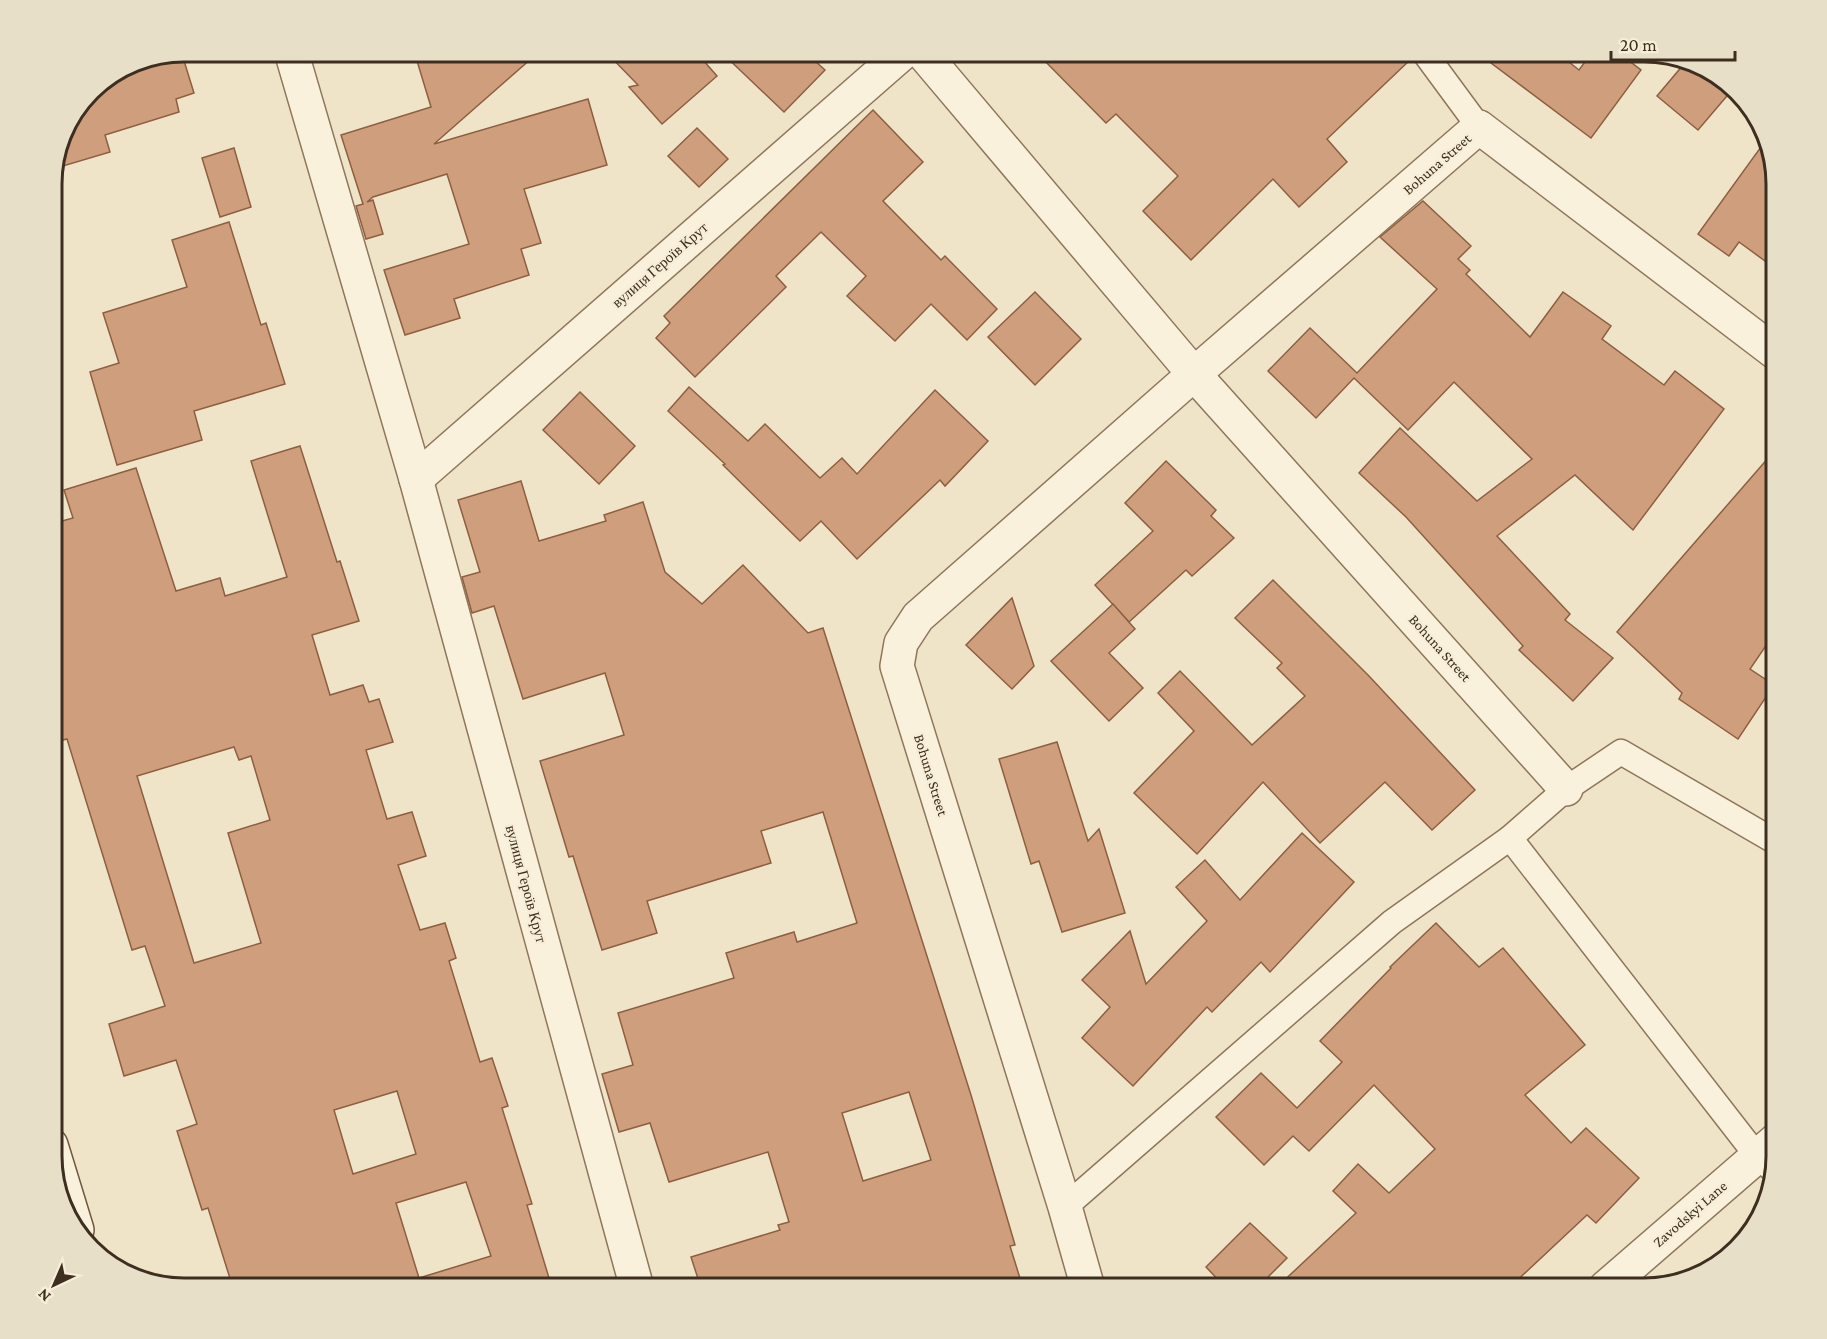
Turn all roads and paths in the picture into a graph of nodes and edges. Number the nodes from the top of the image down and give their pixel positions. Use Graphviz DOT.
graph roads {
  1 [pos="294,62"];
  2 [pos="892,62"];
  3 [pos="930,62"];
  4 [pos="1431,62"];
  5 [pos="1479,127"];
  6 [pos="1766,345"];
  7 [pos="1194,374"];
  8 [pos="416,479"];
  9 [pos="1566,789"];
  10 [pos="1766,836"];
  11 [pos="1510,838"];
  12 [pos="1766,1153"];
  13 [pos="1766,1157"];
  14 [pos="1065,1208"];
  15 [pos="634,1277"];
  16 [pos="1085,1277"];
  17 [pos="1618,1277"];
  1 -- 8 [label="street, вулиця Героїв Крут"];
  2 -- 8 [label="street, вулиця Героїв Крут"];
  3 -- 7 [label="street, Bohuna Street"];
  4 -- 5 [label="lane"];
  5 -- 6 [label="street, Bohuna Street"];
  5 -- 7 [label="street, Bohuna Street"];
  7 -- 9 [label="street, Bohuna Street"];
  7 -- 14 [label="street, Bohuna Street"];
  8 -- 15 [label="street, вулиця Героїв Крут"];
  9 -- 10 [label="lane"];
  9 -- 11 [label="lane"];
  11 -- 12 [label="lane"];
  11 -- 14 [label="lane"];
  13 -- 17 [label="street, Zavodskyi Lane"];
  14 -- 16 [label="street, Bohuna Street"];
}
